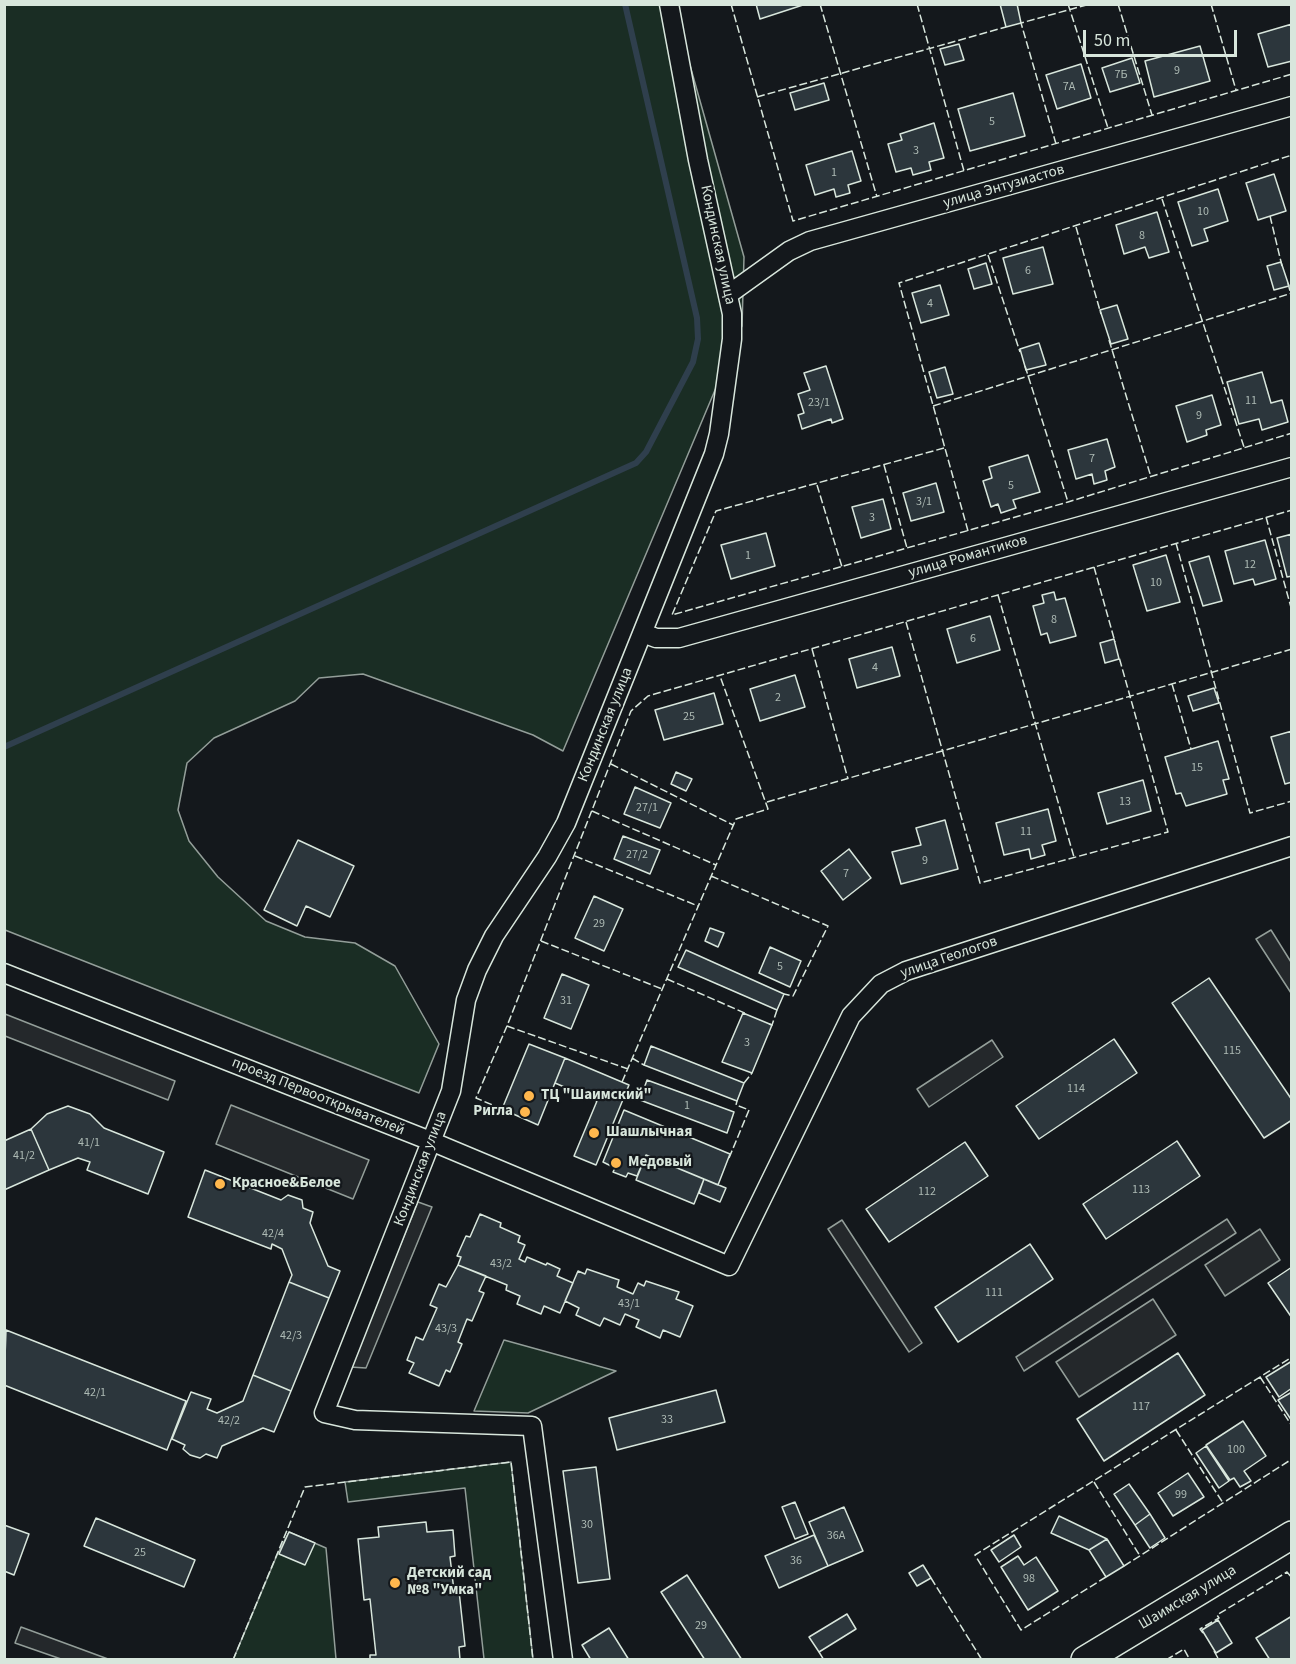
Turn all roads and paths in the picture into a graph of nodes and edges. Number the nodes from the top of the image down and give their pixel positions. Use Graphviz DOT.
graph roads {
  1 [pos="669,4"];
  2 [pos="1292,106"];
  3 [pos="729,294"];
  4 [pos="1292,467"];
  5 [pos="643,633"];
  6 [pos="1292,846"];
  7 [pos="4,973"];
  8 [pos="433,1142"];
  9 [pos="729,1266"];
  10 [pos="1292,1535"];
  11 [pos="563,1659"];
  12 [pos="1085,1659"];
  1 -- 3 [label="street, Кондинская улица"];
  2 -- 3 [label="street, улица Энтузиастов"];
  3 -- 5 [label="street, Кондинская улица"];
  4 -- 5 [label="street, улица Романтиков"];
  5 -- 8 [label="street, Кондинская улица"];
  6 -- 9 [label="street, улица Геологов"];
  7 -- 8 [label="street, проезд Первооткрывателей"];
  8 -- 9 [label="street, проезд Первооткрывателей"];
  8 -- 11 [label="street, Кондинская улица"];
  10 -- 12 [label="main road, Шаимская улица"];
}
